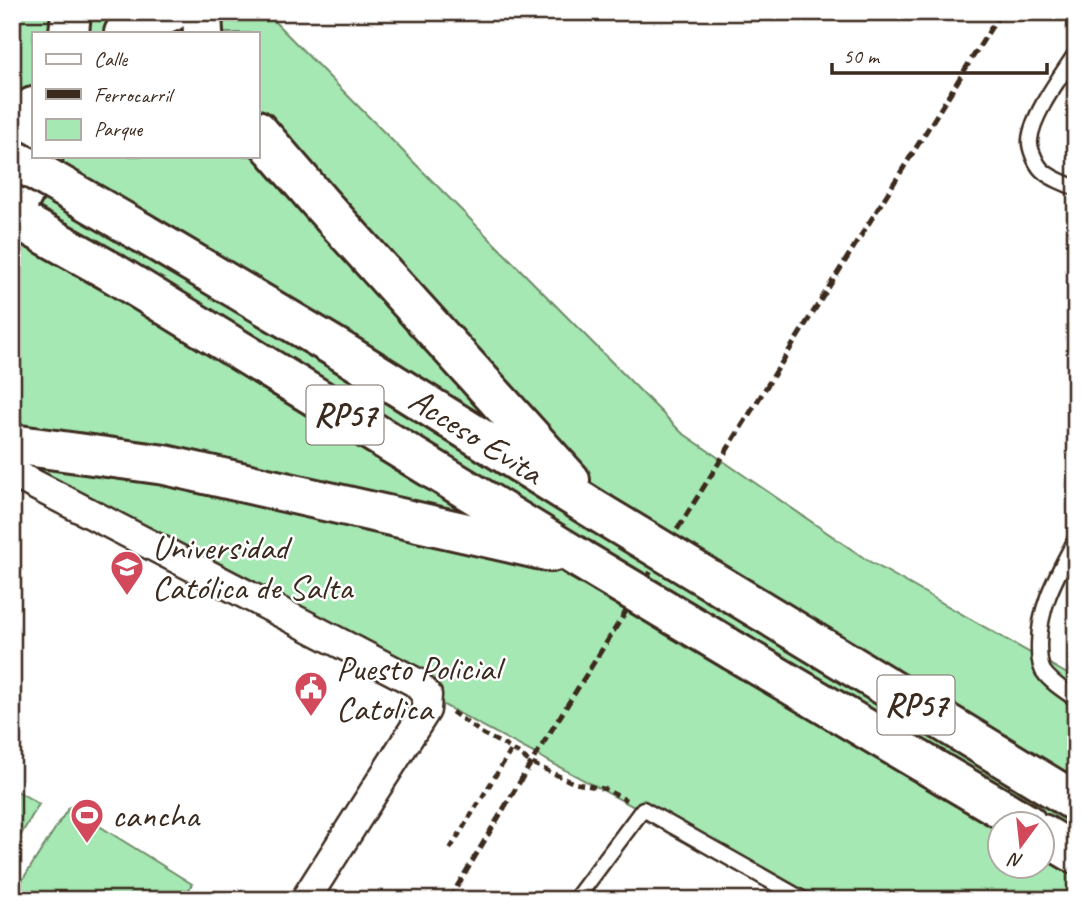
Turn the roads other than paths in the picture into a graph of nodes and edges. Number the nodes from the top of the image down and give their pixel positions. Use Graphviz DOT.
graph roads {
  1 [pos="71,12"];
  2 [pos="171,12"];
  3 [pos="202,12"];
  4 [pos="69,32"];
  5 [pos="126,32"];
  6 [pos="203,32"];
  7 [pos="1076,53"];
  8 [pos="32,109"];
  9 [pos="259,132"];
  10 [pos="12,148"];
  11 [pos="42,158"];
  12 [pos="12,159"];
  13 [pos="1076,188"];
  14 [pos="12,216"];
  15 [pos="12,444"];
  16 [pos="12,473"];
  17 [pos="600,513"];
  18 [pos="1076,538"];
  19 [pos="580,559"];
  20 [pos="1076,699"];
  21 [pos="1076,802"];
  22 [pos="1003,810"];
  23 [pos="1056,842"];
  24 [pos="1076,854"];
  25 [pos="306,900"];
  26 [pos="575,900"];
  27 [pos="804,900"];
  1 -- 4 [label="main road"];
  2 -- 5 [label="main road"];
  3 -- 6 [label="main road"];
  7 -- 13 [label="lane"];
  8 -- 10 [label="main road"];
  9 -- 17 [label="main road"];
  11 -- 14 [label="main road"];
  12 -- 17 [label="main road, Acceso Evita / RP57, bridge"];
  14 -- 19 [label="main road, Acceso Evita / RP57"];
  15 -- 19 [label="main road"];
  16 -- 25 [label="street"];
  17 -- 21 [label="main road, Acceso Evita / RP57, bridge"];
  18 -- 20 [label="lane"];
  19 -- 22 [label="main road, Acceso Evita / RP57, bridge"];
  23 -- 24 [label="main road"];
  26 -- 27 [label="lane"];
}
